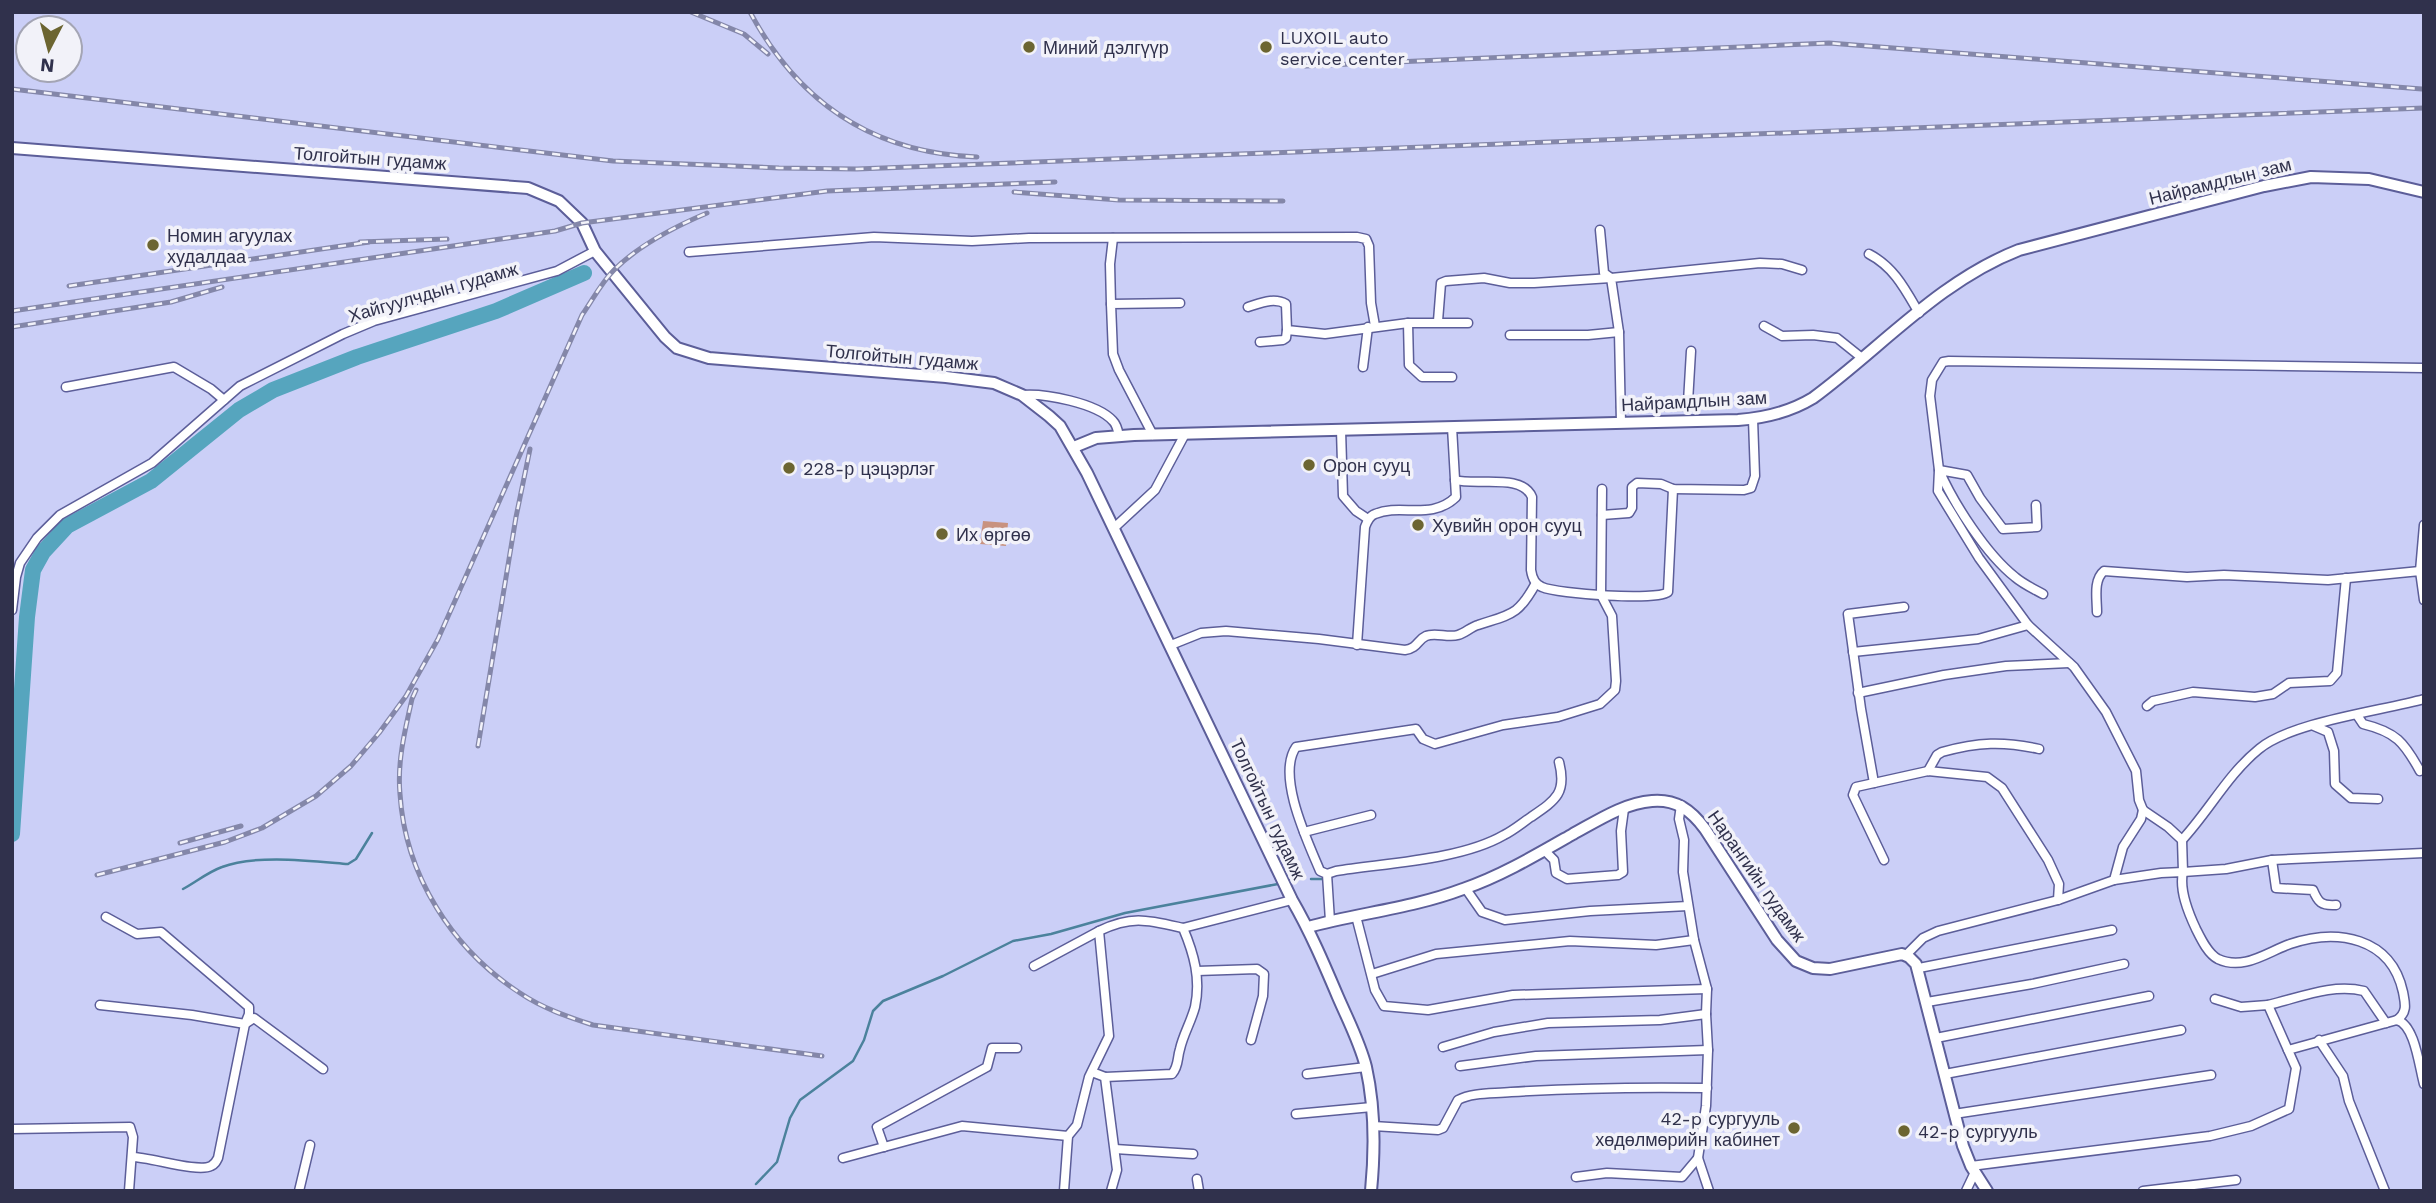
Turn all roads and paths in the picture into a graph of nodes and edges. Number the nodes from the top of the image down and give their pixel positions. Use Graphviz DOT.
graph roads {
  1 [pos="12,148"];
  2 [pos="2424,192"];
  3 [pos="1600,230"];
  4 [pos="1113,238"];
  5 [pos="595,251"];
  6 [pos="689,252"];
  7 [pos="1869,254"];
  8 [pos="1802,270"];
  9 [pos="1611,278"];
  10 [pos="1111,303"];
  11 [pos="1180,303"];
  12 [pos="1248,307"];
  13 [pos="1919,313"];
  14 [pos="1438,321"];
  15 [pos="1408,323"];
  16 [pos="1468,323"];
  17 [pos="1372,326"];
  18 [pos="1764,326"];
  19 [pos="1287,330"];
  20 [pos="1619,332"];
  21 [pos="1510,335"];
  22 [pos="1260,342"];
  23 [pos="1691,351"];
  24 [pos="1862,358"];
  25 [pos="1363,367"];
  26 [pos="2424,368"];
  27 [pos="1452,377"];
  28 [pos="66,387"];
  29 [pos="1022,395"];
  30 [pos="224,400"];
  31 [pos="1621,407"];
  32 [pos="1753,419"];
  33 [pos="1621,423"];
  34 [pos="1452,427"];
  35 [pos="1342,430"];
  36 [pos="1185,434"];
  37 [pos="1153,435"];
  38 [pos="1119,436"];
  39 [pos="1074,447"];
  40 [pos="1939,470"];
  41 [pos="1455,480"];
  42 [pos="1602,489"];
  43 [pos="1673,489"];
  44 [pos="2036,505"];
  45 [pos="1602,515"];
  46 [pos="1368,519"];
  47 [pos="2424,525"];
  48 [pos="1114,527"];
  49 [pos="2420,571"];
  50 [pos="2346,578"];
  51 [pos="1536,583"];
  52 [pos="2043,594"];
  53 [pos="1601,595"];
  54 [pos="2424,600"];
  55 [pos="1904,607"];
  56 [pos="12,610"];
  57 [pos="2097,612"];
  58 [pos="2028,625"];
  59 [pos="1171,645"];
  60 [pos="1357,645"];
  61 [pos="1853,652"];
  62 [pos="2069,663"];
  63 [pos="1858,693"];
  64 [pos="2424,699"];
  65 [pos="2147,706"];
  66 [pos="2357,715"];
  67 [pos="2313,726"];
  68 [pos="2039,749"];
  69 [pos="1559,762"];
  70 [pos="1928,771"];
  71 [pos="2420,771"];
  72 [pos="1874,783"];
  73 [pos="2378,799"];
  74 [pos="1681,805"];
  75 [pos="1624,808"];
  76 [pos="2143,810"];
  77 [pos="1371,815"];
  78 [pos="1304,832"];
  79 [pos="2182,841"];
  80 [pos="1544,850"];
  81 [pos="2424,853"];
  82 [pos="1884,860"];
  83 [pos="2272,860"];
  84 [pos="2183,872"];
  85 [pos="1327,874"];
  86 [pos="2114,880"];
  87 [pos="1466,889"];
  88 [pos="1292,900"];
  89 [pos="2058,900"];
  90 [pos="2336,905"];
  91 [pos="1688,906"];
  92 [pos="1356,916"];
  93 [pos="106,917"];
  94 [pos="1330,921"];
  95 [pos="1308,927"];
  96 [pos="1183,928"];
  97 [pos="2112,930"];
  98 [pos="1099,931"];
  99 [pos="1694,940"];
  100 [pos="1906,955"];
  101 [pos="2124,964"];
  102 [pos="1034,965"];
  103 [pos="1919,968"];
  104 [pos="1197,971"];
  105 [pos="1372,974"];
  106 [pos="1707,989"];
  107 [pos="2149,996"];
  108 [pos="2214,999"];
  109 [pos="1927,1002"];
  110 [pos="100,1005"];
  111 [pos="2268,1005"];
  112 [pos="1706,1014"];
  113 [pos="2397,1020"];
  114 [pos="2386,1023"];
  115 [pos="245,1024"];
  116 [pos="2181,1030"];
  117 [pos="1936,1038"];
  118 [pos="1251,1040"];
  119 [pos="2319,1040"];
  120 [pos="1443,1047"];
  121 [pos="1017,1048"];
  122 [pos="1709,1050"];
  123 [pos="2288,1050"];
  124 [pos="1460,1066"];
  125 [pos="1366,1067"];
  126 [pos="323,1069"];
  127 [pos="1092,1072"];
  128 [pos="1307,1074"];
  129 [pos="1945,1074"];
  130 [pos="2211,1075"];
  131 [pos="1105,1077"];
  132 [pos="2424,1084"];
  133 [pos="1707,1088"];
  134 [pos="1372,1107"];
  135 [pos="1296,1114"];
  136 [pos="1954,1114"];
  137 [pos="1373,1126"];
  138 [pos="12,1129"];
  139 [pos="1068,1136"];
  140 [pos="310,1145"];
  141 [pos="884,1147"];
  142 [pos="1115,1149"];
  143 [pos="1193,1154"];
  144 [pos="132,1157"];
  145 [pos="843,1158"];
  146 [pos="1699,1158"];
  147 [pos="1973,1169"];
  148 [pos="1576,1177"];
  149 [pos="1197,1179"];
  150 [pos="2236,1180"];
  151 [pos="129,1191"];
  152 [pos="299,1191"];
  153 [pos="1064,1191"];
  154 [pos="1111,1191"];
  155 [pos="1199,1191"];
  156 [pos="1371,1191"];
  157 [pos="1710,1191"];
  158 [pos="1966,1191"];
  159 [pos="1987,1191"];
  160 [pos="2143,1191"];
  161 [pos="2385,1191"];
  1 -- 5 [label="main road, Толгойтын гудамж"];
  2 -- 13 [label="main road, Найрамдлын зам"];
  3 -- 9 [label="street"];
  4 -- 6 [label="street"];
  4 -- 10 [label="street"];
  4 -- 17 [label="street"];
  5 -- 29 [label="main road, Толгойтын гудамж"];
  5 -- 30 [label="street, Хайгуулчдын гудамж"];
  7 -- 13 [label="street"];
  8 -- 9 [label="street"];
  9 -- 14 [label="street"];
  9 -- 20 [label="street"];
  10 -- 11 [label="street"];
  10 -- 37 [label="street"];
  12 -- 19 [label="street"];
  13 -- 24 [label="main road, Найрамдлын зам"];
  14 -- 15 [label="street"];
  14 -- 16 [label="street"];
  15 -- 17 [label="street"];
  15 -- 27 [label="street"];
  17 -- 19 [label="street"];
  17 -- 25 [label="street"];
  18 -- 24 [label="street"];
  19 -- 22 [label="street"];
  20 -- 21 [label="street"];
  20 -- 31 [label="street"];
  23 -- 31 [label="street"];
  24 -- 32 [label="main road, Найрамдлын зам"];
  26 -- 40 [label="street"];
  28 -- 30 [label="street"];
  29 -- 38 [label="street"];
  29 -- 39 [label="main road, Толгойтын гудамж"];
  30 -- 56 [label="street, Хайгуулчдын гудамж"];
  31 -- 33 [label="street"];
  32 -- 33 [label="main road, Найрамдлын зам"];
  32 -- 43 [label="street"];
  33 -- 34 [label="main road, Найрамдлын зам"];
  34 -- 35 [label="main road, Найрамдлын зам"];
  34 -- 41 [label="street"];
  35 -- 36 [label="main road, Найрамдлын зам"];
  35 -- 46 [label="street"];
  36 -- 37 [label="main road, Найрамдлын зам"];
  36 -- 48 [label="street"];
  37 -- 38 [label="main road, Найрамдлын зам"];
  38 -- 39 [label="main road, Найрамдлын зам"];
  39 -- 48 [label="main road, Толгойтын гудамж"];
  40 -- 44 [label="street"];
  40 -- 52 [label="street"];
  40 -- 58 [label="street"];
  41 -- 46 [label="street"];
  41 -- 51 [label="street"];
  42 -- 45 [label="street"];
  43 -- 45 [label="street"];
  43 -- 53 [label="street"];
  45 -- 53 [label="street"];
  46 -- 60 [label="street"];
  47 -- 49 [label="street"];
  48 -- 59 [label="main road, Толгойтын гудамж"];
  49 -- 50 [label="street"];
  49 -- 54 [label="street"];
  50 -- 57 [label="street"];
  50 -- 65 [label="street"];
  51 -- 53 [label="street"];
  51 -- 60 [label="street"];
  53 -- 78 [label="street"];
  55 -- 61 [label="street"];
  58 -- 61 [label="street"];
  58 -- 62 [label="street"];
  59 -- 60 [label="street"];
  59 -- 88 [label="main road, Толгойтын гудамж"];
  61 -- 63 [label="street"];
  62 -- 63 [label="street"];
  62 -- 76 [label="street"];
  63 -- 72 [label="street"];
  64 -- 66 [label="street"];
  66 -- 67 [label="street"];
  66 -- 71 [label="street"];
  67 -- 73 [label="street"];
  67 -- 79 [label="street"];
  68 -- 70 [label="street"];
  69 -- 85 [label="street"];
  70 -- 72 [label="street"];
  70 -- 89 [label="street"];
  72 -- 82 [label="street"];
  74 -- 75 [label="main road, Нарангийн гудамж"];
  74 -- 91 [label="street"];
  74 -- 100 [label="main road, Нарангийн гудамж"];
  75 -- 80 [label="main road, Нарангийн гудамж"];
  75 -- 80 [label="street"];
  76 -- 79 [label="street"];
  76 -- 86 [label="street"];
  77 -- 78 [label="street"];
  78 -- 85 [label="street"];
  79 -- 84 [label="street"];
  80 -- 87 [label="main road, Нарангийн гудамж"];
  81 -- 83 [label="street"];
  83 -- 84 [label="street"];
  83 -- 90 [label="street"];
  84 -- 86 [label="street"];
  84 -- 113 [label="street"];
  85 -- 94 [label="street"];
  86 -- 89 [label="street"];
  87 -- 91 [label="street"];
  87 -- 92 [label="main road, Нарангийн гудамж"];
  88 -- 95 [label="main road, Толгойтын гудамж"];
  88 -- 96 [label="street"];
  89 -- 100 [label="street"];
  91 -- 99 [label="street"];
  92 -- 94 [label="main road, Нарангийн гудамж"];
  92 -- 105 [label="street"];
  93 -- 115 [label="street"];
  94 -- 95 [label="main road, Нарангийн гудамж"];
  95 -- 125 [label="main road, Толгойтын гудамж"];
  96 -- 98 [label="street"];
  96 -- 104 [label="street"];
  97 -- 103 [label="street"];
  98 -- 102 [label="street"];
  98 -- 127 [label="street"];
  99 -- 105 [label="street"];
  99 -- 106 [label="street"];
  100 -- 103 [label="main road"];
  101 -- 109 [label="street"];
  103 -- 109 [label="main road"];
  104 -- 118 [label="street"];
  104 -- 131 [label="street"];
  105 -- 106 [label="street"];
  106 -- 112 [label="street"];
  107 -- 117 [label="street"];
  108 -- 111 [label="street"];
  109 -- 117 [label="main road"];
  110 -- 115 [label="street"];
  111 -- 114 [label="street"];
  111 -- 123 [label="street"];
  112 -- 120 [label="street"];
  112 -- 122 [label="street"];
  113 -- 114 [label="street"];
  113 -- 132 [label="street"];
  114 -- 119 [label="street"];
  115 -- 126 [label="street"];
  115 -- 144 [label="street"];
  116 -- 129 [label="street"];
  117 -- 129 [label="main road"];
  119 -- 123 [label="street"];
  119 -- 161 [label="street"];
  121 -- 141 [label="street"];
  122 -- 124 [label="street"];
  122 -- 133 [label="street"];
  123 -- 147 [label="street"];
  125 -- 128 [label="street"];
  125 -- 134 [label="main road, Толгойтын гудамж"];
  127 -- 131 [label="street"];
  127 -- 139 [label="street"];
  129 -- 136 [label="main road"];
  130 -- 136 [label="street"];
  131 -- 142 [label="street"];
  133 -- 137 [label="street"];
  133 -- 146 [label="street"];
  134 -- 135 [label="street"];
  134 -- 137 [label="main road, Толгойтын гудамж"];
  136 -- 147 [label="main road"];
  137 -- 156 [label="main road, Толгойтын гудамж"];
  138 -- 144 [label="street"];
  139 -- 141 [label="street"];
  139 -- 153 [label="street"];
  140 -- 152 [label="street"];
  141 -- 145 [label="street"];
  142 -- 143 [label="street"];
  142 -- 154 [label="street"];
  144 -- 151 [label="street"];
  146 -- 148 [label="street"];
  146 -- 157 [label="street"];
  147 -- 158 [label="street"];
  147 -- 159 [label="main road"];
  149 -- 155 [label="street"];
  150 -- 160 [label="street"];
}
